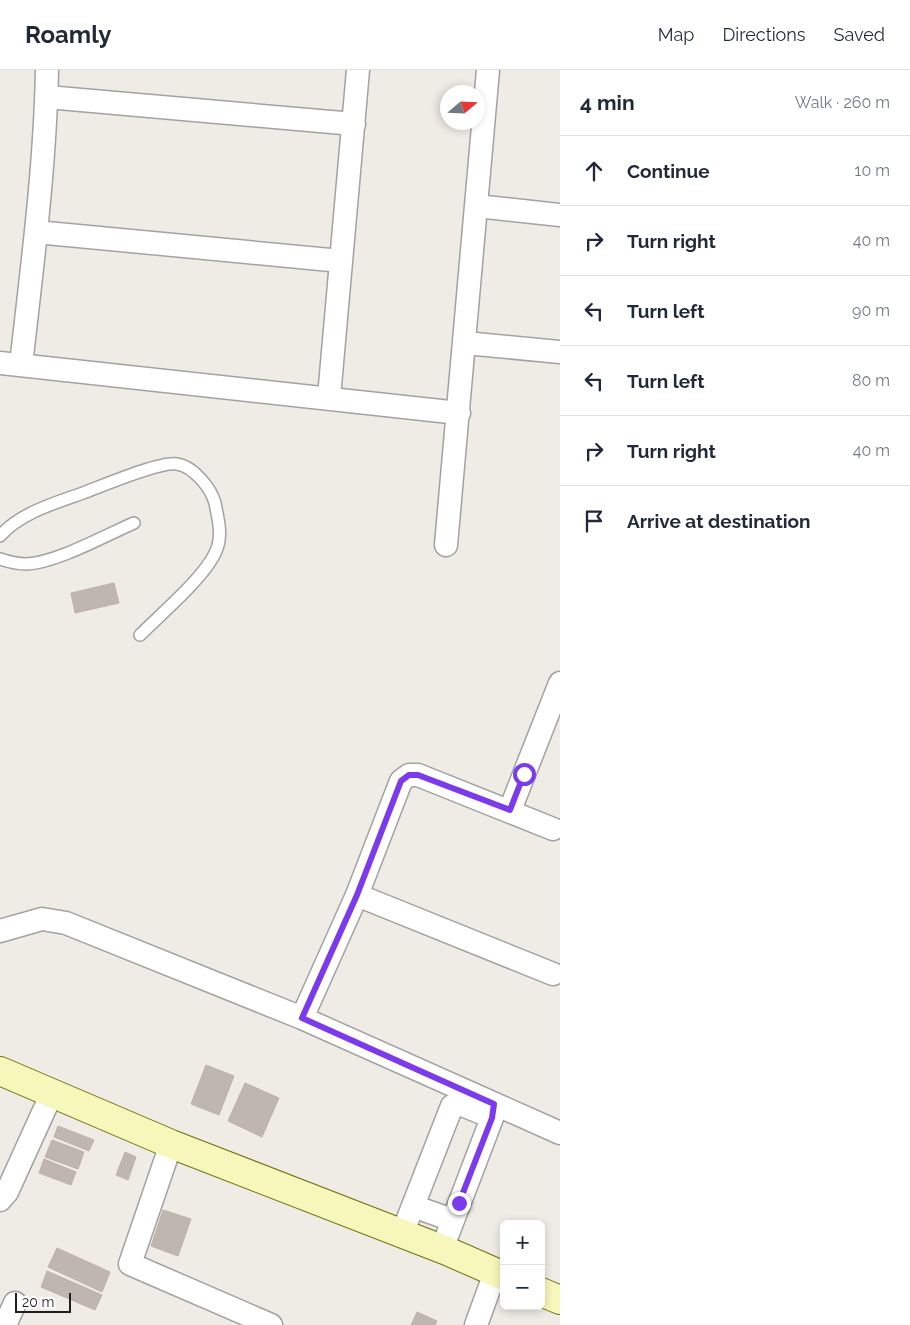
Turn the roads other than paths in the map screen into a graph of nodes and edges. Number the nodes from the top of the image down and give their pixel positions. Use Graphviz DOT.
graph roads {
  1 [pos="47,70"];
  2 [pos="358,70"];
  3 [pos="488,70"];
  4 [pos="47,98"];
  5 [pos="354,124"];
  6 [pos="476,206"];
  7 [pos="560,215"];
  8 [pos="36,232"];
  9 [pos="341,261"];
  10 [pos="465,343"];
  11 [pos="560,352"];
  12 [pos="11,364"];
  13 [pos="329,398"];
  14 [pos="459,413"];
  15 [pos="134,523"];
  16 [pos="0,536"];
  17 [pos="446,545"];
  18 [pos="0,559"];
  19 [pos="140,635"];
  20 [pos="560,683"];
  21 [pos="510,810"];
  22 [pos="553,829"];
  23 [pos="357,895"];
  24 [pos="0,931"];
  25 [pos="553,974"];
  26 [pos="302,1018"];
  27 [pos="0,1071"];
  28 [pos="52,1093"];
  29 [pos="493,1111"];
  30 [pos="560,1133"];
  31 [pos="172,1144"];
  32 [pos="0,1200"];
  33 [pos="413,1206"];
  34 [pos="452,1220"];
  35 [pos="402,1234"];
  36 [pos="442,1249"];
  37 [pos="500,1274"];
  38 [pos="545,1294"];
  39 [pos="560,1300"];
  40 [pos="15,1303"];
  41 [pos="5,1325"];
  42 [pos="270,1325"];
  43 [pos="476,1325"];
  1 -- 4 [label="street"];
  2 -- 5 [label="street"];
  3 -- 6 [label="street"];
  4 -- 5 [label="street"];
  4 -- 8 [label="street"];
  5 -- 9 [label="street"];
  6 -- 7 [label="street"];
  6 -- 10 [label="street"];
  8 -- 9 [label="street"];
  8 -- 12 [label="street"];
  9 -- 13 [label="street"];
  10 -- 11 [label="street"];
  10 -- 14 [label="street"];
  12 -- 13 [label="street"];
  13 -- 14 [label="street"];
  14 -- 17 [label="street"];
  15 -- 18 [label="lane"];
  16 -- 19 [label="lane"];
  20 -- 21 [label="street"];
  21 -- 22 [label="street"];
  21 -- 23 [label="street"];
  23 -- 25 [label="street"];
  23 -- 26 [label="street"];
  24 -- 26 [label="street"];
  26 -- 29 [label="street"];
  27 -- 28 [label="street"];
  28 -- 31 [label="street"];
  28 -- 32 [label="street"];
  29 -- 30 [label="street"];
  29 -- 33 [label="street"];
  29 -- 34 [label="street"];
  31 -- 35 [label="street"];
  31 -- 42 [label="street"];
  33 -- 34 [label="street"];
  33 -- 35 [label="street"];
  34 -- 36 [label="street"];
  35 -- 36 [label="street"];
  36 -- 37 [label="street"];
  37 -- 43 [label="street"];
  38 -- 39 [label="street"];
  40 -- 41 [label="street"];
}
